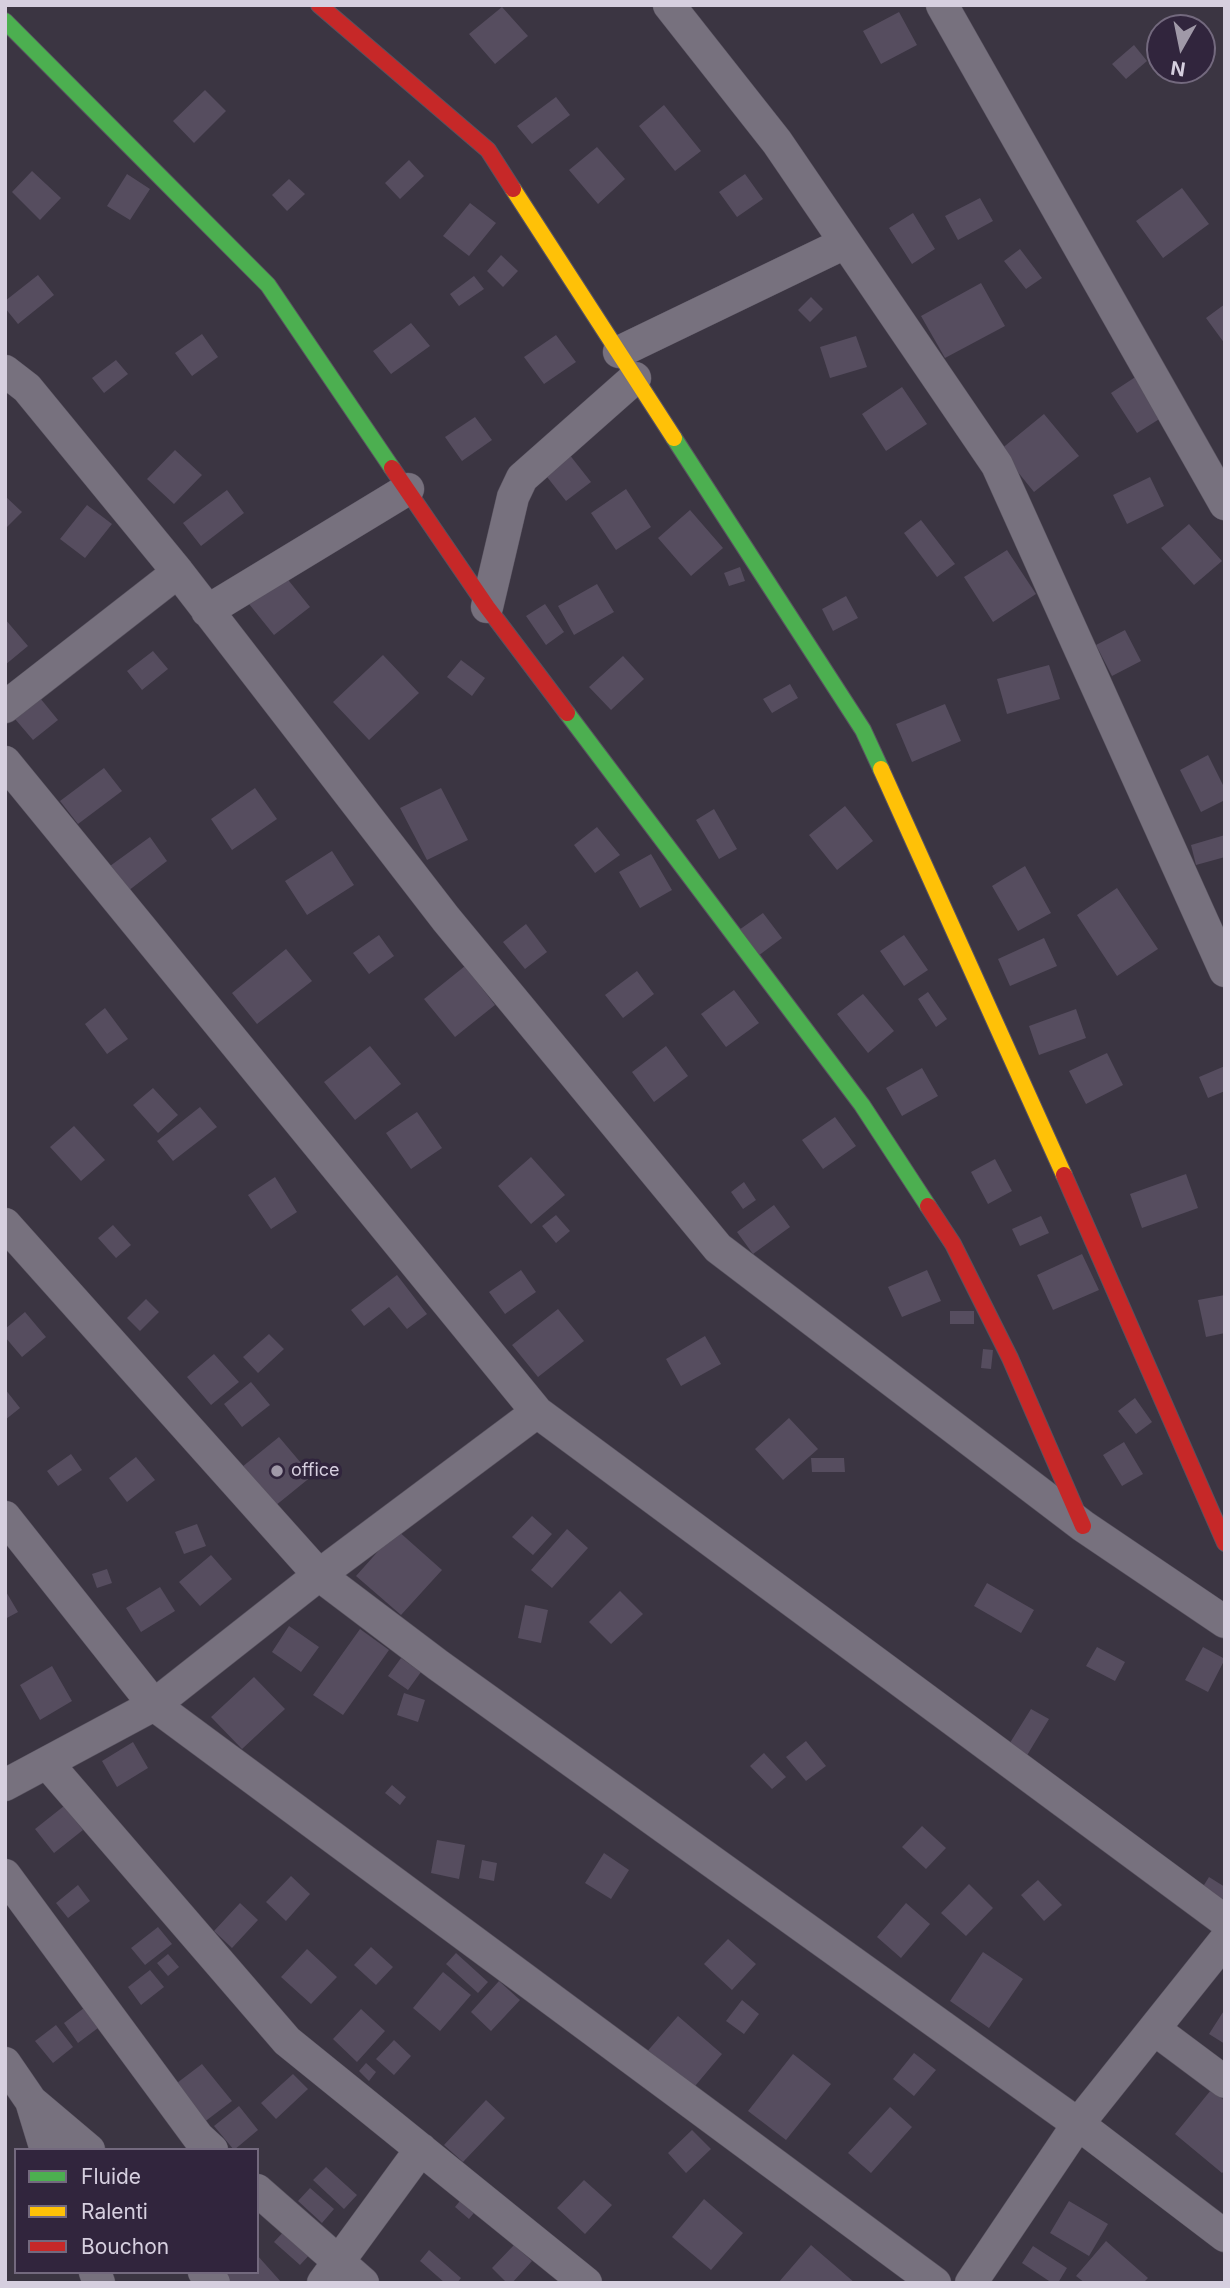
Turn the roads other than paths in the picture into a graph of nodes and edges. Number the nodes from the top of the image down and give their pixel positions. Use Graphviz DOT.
graph roads {
  1 [pos="320,5"];
  2 [pos="669,5"];
  3 [pos="942,5"];
  4 [pos="5,21"];
  5 [pos="845,243"];
  6 [pos="627,365"];
  7 [pos="5,371"];
  8 [pos="408,489"];
  9 [pos="1225,504"];
  10 [pos="178,572"];
  11 [pos="487,607"];
  12 [pos="207,611"];
  13 [pos="5,707"];
  14 [pos="5,762"];
  15 [pos="1225,971"];
  16 [pos="5,1224"];
  17 [pos="537,1412"];
  18 [pos="5,1517"];
  19 [pos="1083,1526"];
  20 [pos="1225,1543"];
  21 [pos="319,1575"];
  22 [pos="1225,1622"];
  23 [pos="154,1705"];
  24 [pos="48,1764"];
  25 [pos="5,1785"];
  26 [pos="5,1875"];
  27 [pos="1225,1921"];
  28 [pos="1225,1940"];
  29 [pos="1154,2029"];
  30 [pos="5,2063"];
  31 [pos="1225,2082"];
  32 [pos="31,2101"];
  33 [pos="1078,2124"];
  34 [pos="45,2148"];
  35 [pos="87,2148"];
  36 [pos="210,2148"];
  37 [pos="421,2149"];
  38 [pos="259,2192"];
  39 [pos="1225,2235"];
  40 [pos="331,2272"];
  41 [pos="363,2283"];
  42 [pos="586,2283"];
  43 [pos="936,2283"];
  44 [pos="971,2283"];
  1 -- 6 [label="street"];
  2 -- 5 [label="street"];
  3 -- 9 [label="street"];
  4 -- 8 [label="street"];
  5 -- 6 [label="street"];
  5 -- 15 [label="street"];
  6 -- 11 [label="street"];
  6 -- 20 [label="street"];
  7 -- 10 [label="street"];
  8 -- 11 [label="street"];
  8 -- 12 [label="street"];
  10 -- 12 [label="street"];
  10 -- 13 [label="street"];
  11 -- 19 [label="street"];
  12 -- 19 [label="street"];
  14 -- 17 [label="street"];
  16 -- 21 [label="street"];
  17 -- 21 [label="street"];
  17 -- 27 [label="street"];
  18 -- 23 [label="street"];
  19 -- 22 [label="street"];
  21 -- 23 [label="street"];
  21 -- 33 [label="street"];
  23 -- 24 [label="street"];
  23 -- 43 [label="street"];
  24 -- 25 [label="street"];
  24 -- 37 [label="street"];
  26 -- 36 [label="street"];
  28 -- 29 [label="street"];
  29 -- 31 [label="street"];
  29 -- 33 [label="street"];
  30 -- 32 [label="street"];
  32 -- 34 [label="street"];
  32 -- 35 [label="street"];
  33 -- 39 [label="street"];
  33 -- 44 [label="street"];
  37 -- 40 [label="street"];
  37 -- 42 [label="street"];
  38 -- 40 [label="street"];
  40 -- 41 [label="street"];
}
